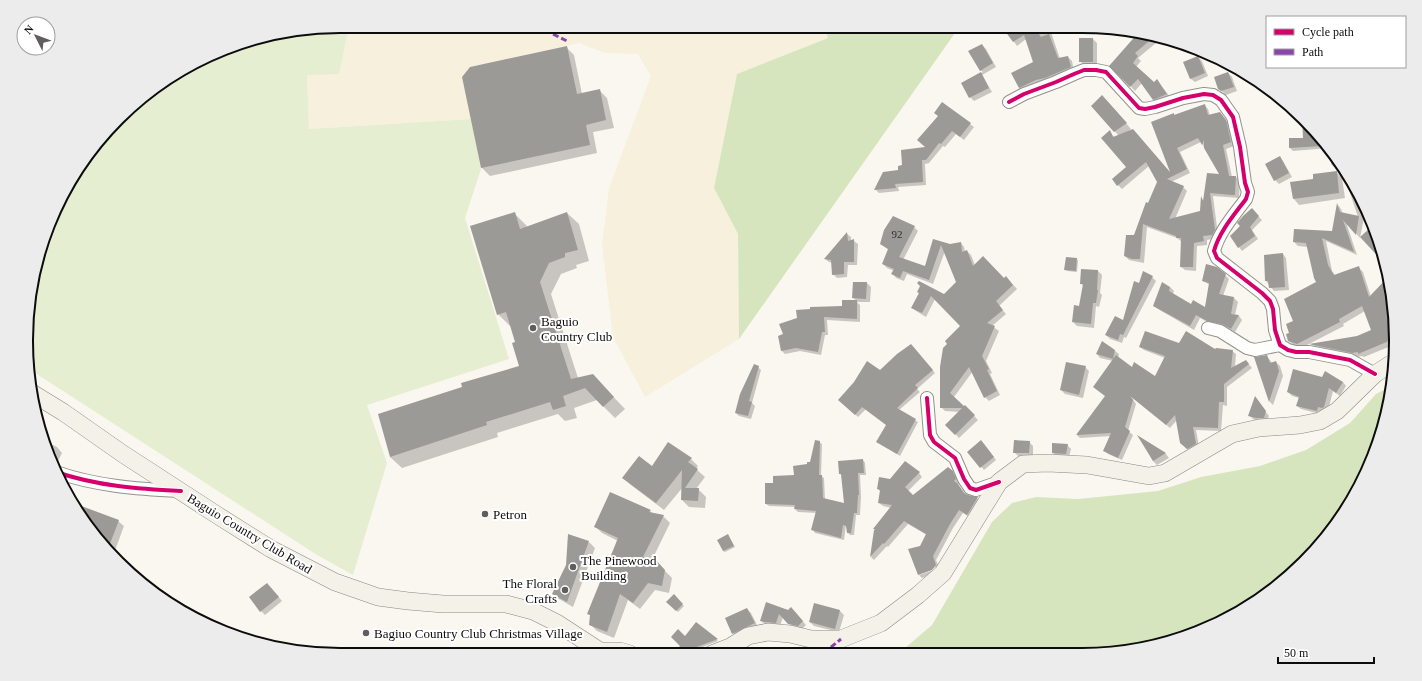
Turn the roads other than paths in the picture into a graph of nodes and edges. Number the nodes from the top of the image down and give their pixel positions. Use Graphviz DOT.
graph roads {
  1 [pos="1009,102"];
  2 [pos="1208,328"];
  3 [pos="1280,345"];
  4 [pos="1387,366"];
  5 [pos="1375,374"];
  6 [pos="39,397"];
  7 [pos="927,398"];
  8 [pos="64,474"];
  9 [pos="999,482"];
  10 [pos="164,486"];
  11 [pos="595,648"];
  12 [pos="727,648"];
  1 -- 3 [label="street"];
  2 -- 3 [label="street"];
  3 -- 5 [label="street"];
  4 -- 5 [label="main road"];
  5 -- 9 [label="main road"];
  6 -- 10 [label="main road, Baguio Country Club Road"];
  7 -- 9 [label="street"];
  8 -- 10 [label="street"];
  9 -- 12 [label="main road"];
  10 -- 11 [label="main road, Baguio Country Club Road"];
}
